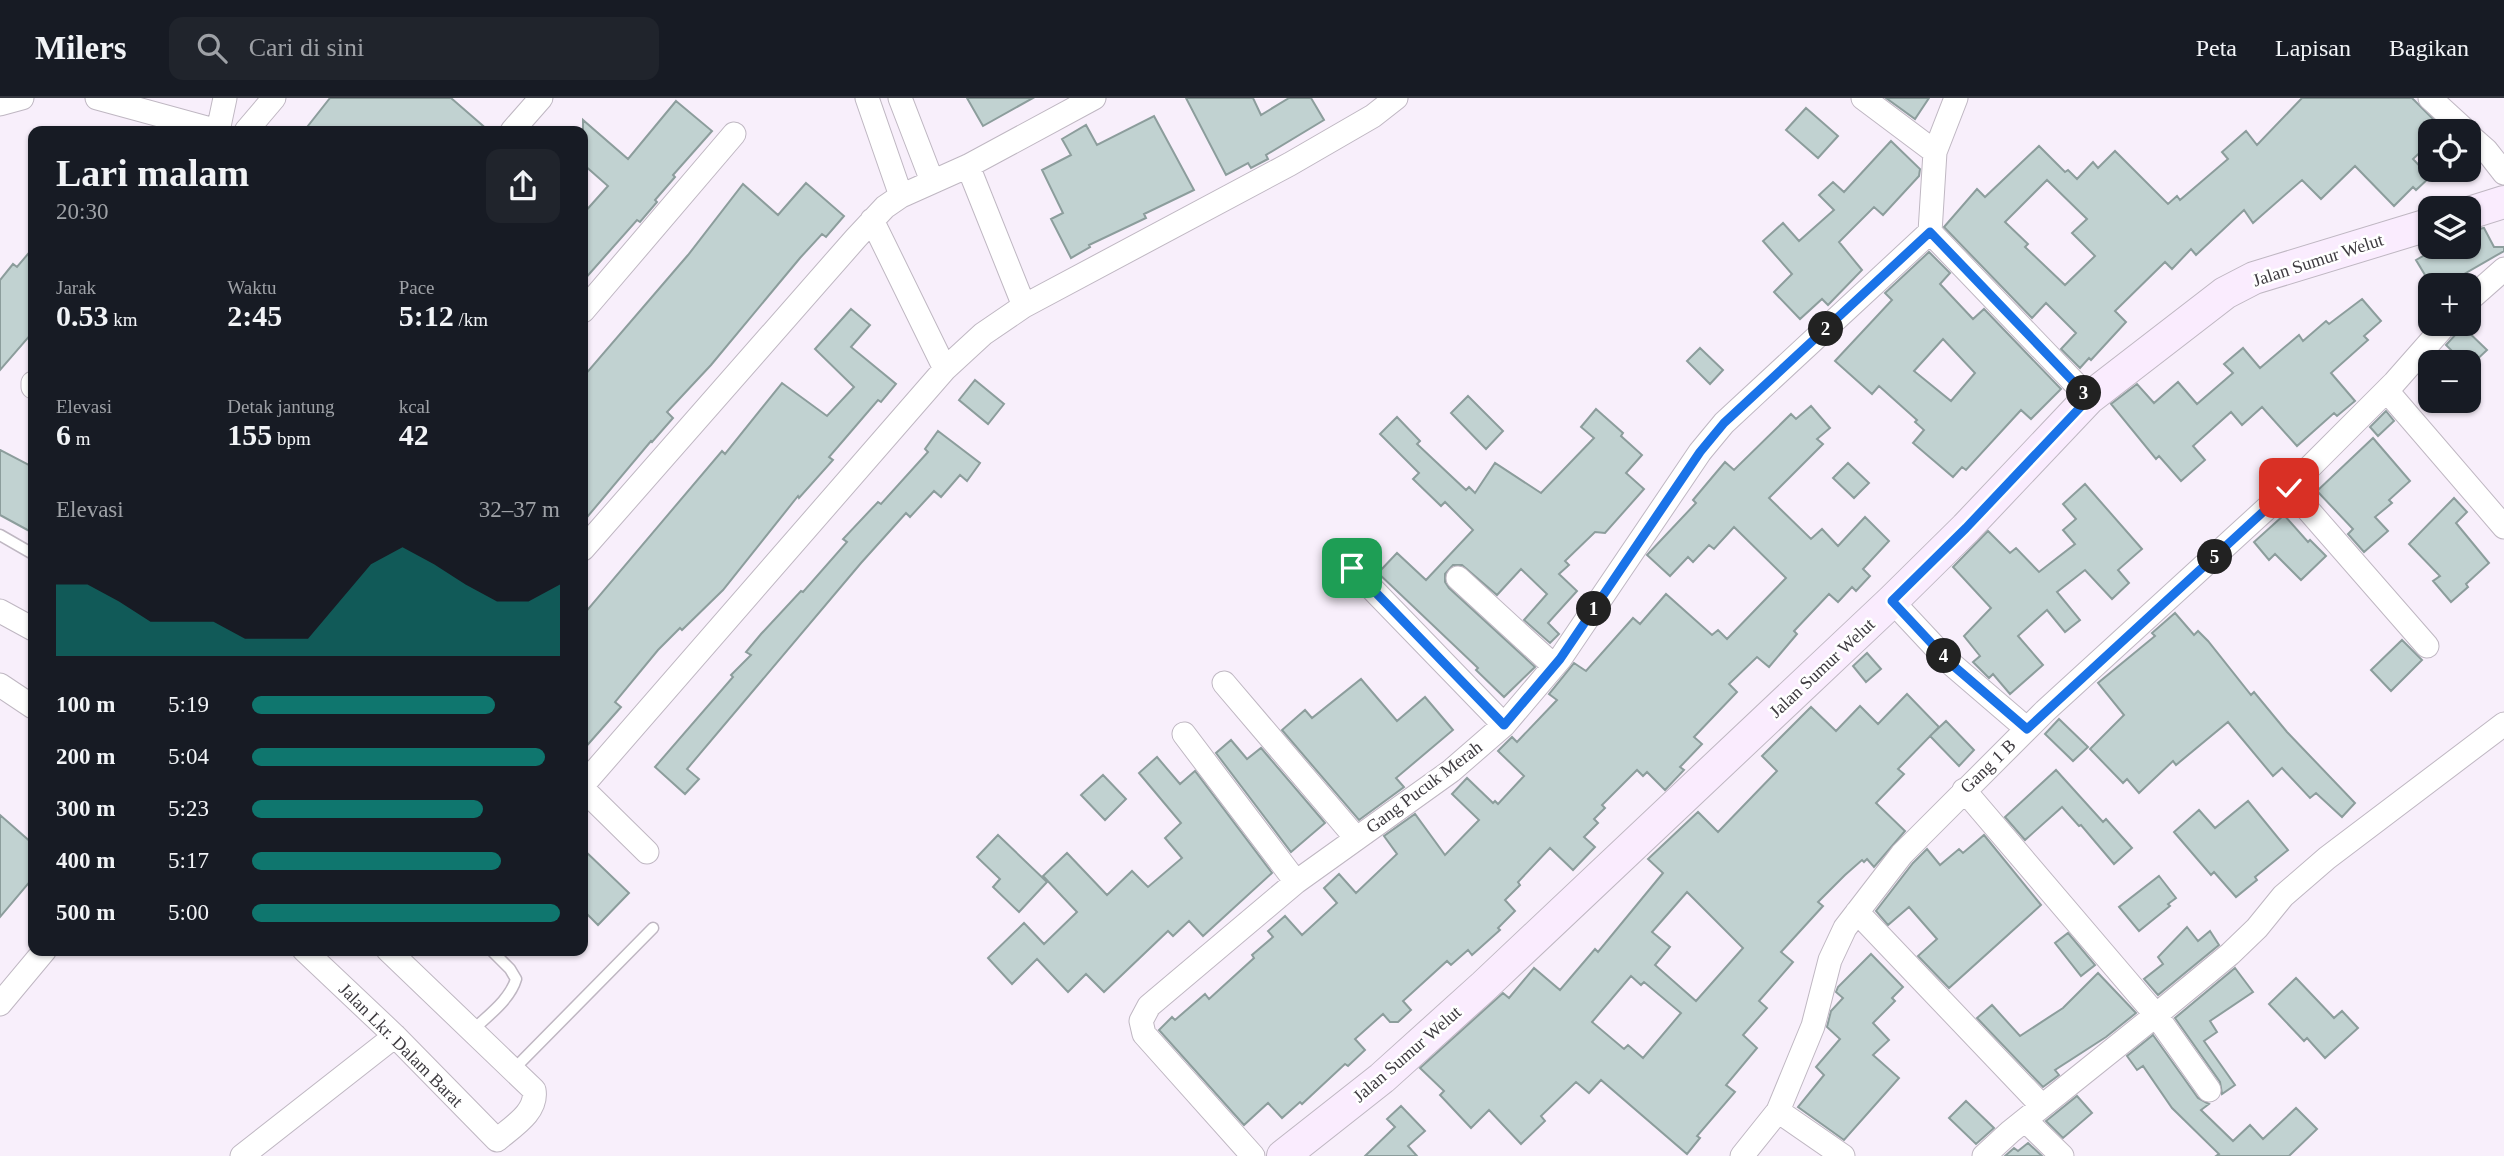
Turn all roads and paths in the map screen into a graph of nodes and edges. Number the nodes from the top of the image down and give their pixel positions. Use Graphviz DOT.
graph roads {
  1 [pos="22,98"];
  2 [pos="97,98"];
  3 [pos="274,98"];
  4 [pos="541,98"];
  5 [pos="867,98"];
  6 [pos="900,98"];
  7 [pos="1094,98"];
  8 [pos="1396,98"];
  9 [pos="1863,98"];
  10 [pos="1956,98"];
  11 [pos="2430,98"];
  12 [pos="218,100"];
  13 [pos="0,104"];
  14 [pos="2452,119"];
  15 [pos="197,126"];
  16 [pos="218,126"];
  17 [pos="250,126"];
  18 [pos="516,126"];
  19 [pos="734,134"];
  20 [pos="2481,146"];
  21 [pos="1935,152"];
  22 [pos="968,166"];
  23 [pos="2504,173"];
  24 [pos="932,181"];
  25 [pos="901,196"];
  26 [pos="2504,202"];
  27 [pos="2481,209"];
  28 [pos="872,220"];
  29 [pos="2418,228"];
  30 [pos="1930,232"];
  31 [pos="2504,269"];
  32 [pos="2481,289"];
  33 [pos="588,305"];
  34 [pos="1024,306"];
  35 [pos="2435,336"];
  36 [pos="945,369"];
  37 [pos="2387,391"];
  38 [pos="2089,398"];
  39 [pos="2289,488"];
  40 [pos="2504,527"];
  41 [pos="0,535"];
  42 [pos="588,542"];
  43 [pos="28,551"];
  44 [pos="1352,568"];
  45 [pos="1458,578"];
  46 [pos="1892,601"];
  47 [pos="0,611"];
  48 [pos="28,626"];
  49 [pos="2427,646"];
  50 [pos="1555,666"];
  51 [pos="1224,683"];
  52 [pos="0,685"];
  53 [pos="28,704"];
  54 [pos="2504,724"];
  55 [pos="1504,725"];
  56 [pos="2027,729"];
  57 [pos="1184,734"];
  58 [pos="588,781"];
  59 [pos="1964,790"];
  60 [pos="588,792"];
  61 [pos="1356,838"];
  62 [pos="647,852"];
  63 [pos="1296,882"];
  64 [pos="1857,912"];
  65 [pos="653,928"];
  66 [pos="40,956"];
  67 [pos="310,956"];
  68 [pos="394,956"];
  69 [pos="497,956"];
  70 [pos="0,1004"];
  71 [pos="2156,1015"];
  72 [pos="472,1031"];
  73 [pos="395,1036"];
  74 [pos="513,1070"];
  75 [pos="2208,1090"];
  76 [pos="1778,1111"];
  77 [pos="2033,1113"];
  78 [pos="242,1156"];
  79 [pos="1253,1156"];
  80 [pos="1283,1156"];
  81 [pos="1742,1156"];
  82 [pos="1843,1156"];
  83 [pos="1984,1156"];
  84 [pos="2062,1156"];
  1 -- 13 [label="street"];
  2 -- 15 [label="street"];
  3 -- 17 [label="street"];
  4 -- 18 [label="street"];
  5 -- 25 [label="street"];
  6 -- 24 [label="street"];
  7 -- 22 [label="street"];
  8 -- 34 [label="street"];
  9 -- 21 [label="street"];
  10 -- 21 [label="street"];
  11 -- 14 [label="street"];
  12 -- 16 [label="street"];
  19 -- 33 [label="street"];
  20 -- 23 [label="street"];
  21 -- 30 [label="street"];
  22 -- 24 [label="street"];
  22 -- 34 [label="street"];
  24 -- 25 [label="street"];
  25 -- 28 [label="street"];
  26 -- 27 [label="street"];
  28 -- 36 [label="street"];
  28 -- 42 [label="street"];
  29 -- 38 [label="street, Jalan Sumur Welut"];
  30 -- 38 [label="street"];
  30 -- 50 [label="street, Gang Pucuk Merah"];
  31 -- 32 [label="street"];
  34 -- 36 [label="street"];
  35 -- 37 [label="street, Gang 1 B"];
  36 -- 58 [label="street"];
  37 -- 39 [label="street, Gang 1 B"];
  37 -- 40 [label="street"];
  38 -- 46 [label="street, Jalan Sumur Welut"];
  39 -- 49 [label="street"];
  39 -- 56 [label="street, Gang 1 B"];
  41 -- 43 [label="lane"];
  44 -- 55 [label="street"];
  45 -- 50 [label="street"];
  46 -- 56 [label="street"];
  46 -- 80 [label="street, Jalan Sumur Welut"];
  47 -- 48 [label="street"];
  50 -- 55 [label="street, Gang Pucuk Merah"];
  51 -- 61 [label="street"];
  52 -- 53 [label="street"];
  54 -- 71 [label="street"];
  55 -- 61 [label="street, Gang Pucuk Merah"];
  56 -- 59 [label="street, Gang 1 B"];
  57 -- 63 [label="street"];
  59 -- 64 [label="street, Gang 1 B"];
  59 -- 71 [label="street"];
  60 -- 62 [label="street"];
  61 -- 63 [label="street, Gang Pucuk Merah"];
  63 -- 79 [label="street, Gang Pucuk Merah"];
  64 -- 76 [label="street, Gang 1 B"];
  64 -- 77 [label="street"];
  65 -- 74 [label="lane"];
  66 -- 70 [label="street"];
  67 -- 73 [label="street, Jalan Lkr. Dalam Barat"];
  68 -- 72 [label="street"];
  69 -- 72 [label="lane"];
  71 -- 75 [label="street"];
  71 -- 77 [label="street"];
  72 -- 74 [label="street"];
  73 -- 74 [label="street, Jalan Lkr. Dalam Barat"];
  73 -- 78 [label="street"];
  76 -- 81 [label="street, Gang 1 B"];
  76 -- 82 [label="street"];
  77 -- 83 [label="street"];
  77 -- 84 [label="street"];
}
